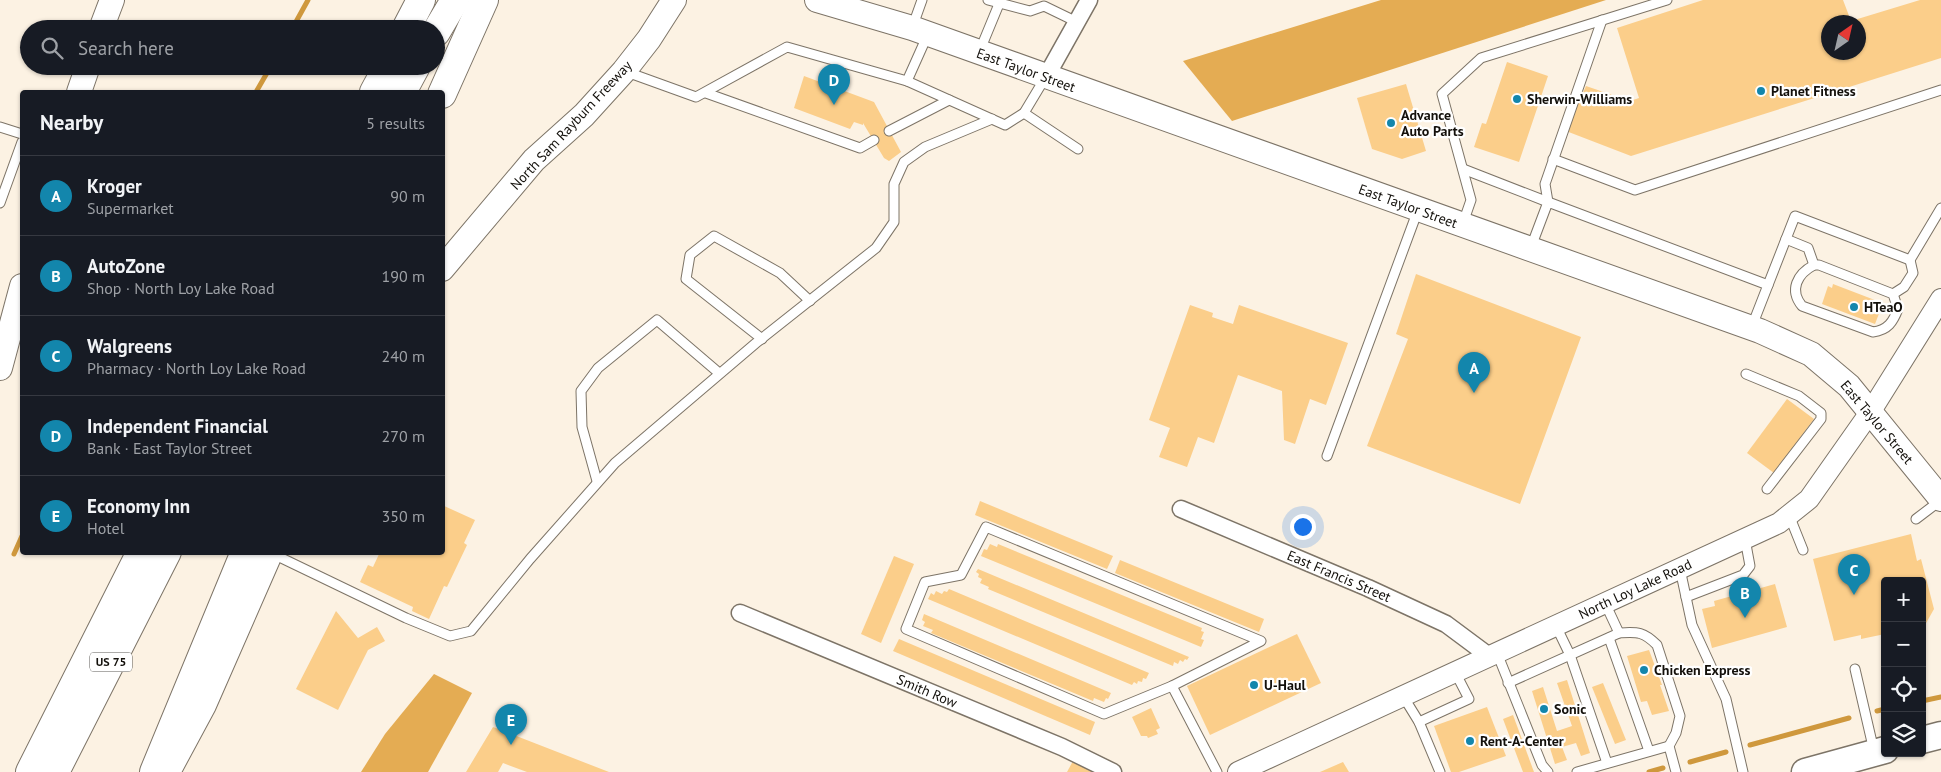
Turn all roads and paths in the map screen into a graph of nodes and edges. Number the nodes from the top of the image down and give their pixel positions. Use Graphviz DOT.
graph roads {
  1 [pos="112,0"];
  2 [pos="421,0"];
  3 [pos="455,0"];
  4 [pos="484,0"];
  5 [pos="674,0"];
  6 [pos="817,0"];
  7 [pos="922,0"];
  8 [pos="988,0"];
  9 [pos="1058,0"];
  10 [pos="1089,0"];
  11 [pos="1667,0"];
  12 [pos="999,4"];
  13 [pos="1054,10"];
  14 [pos="104,20"];
  15 [pos="411,20"];
  16 [pos="443,20"];
  17 [pos="1602,20"];
  18 [pos="1077,22"];
  19 [pos="920,31"];
  20 [pos="980,53"];
  21 [pos="624,71"];
  22 [pos="85,75"];
  23 [pos="383,75"];
  24 [pos="411,75"];
  25 [pos="1046,77"];
  26 [pos="908,81"];
  27 [pos="80,90"];
  28 [pos="375,90"];
  29 [pos="403,90"];
  30 [pos="444,90"];
  31 [pos="1941,90"];
  32 [pos="706,93"];
  33 [pos="949,100"];
  34 [pos="1024,112"];
  35 [pos="992,119"];
  36 [pos="0,127"];
  37 [pos="889,132"];
  38 [pos="20,133"];
  39 [pos="874,140"];
  40 [pos="20,148"];
  41 [pos="1078,149"];
  42 [pos="1553,159"];
  43 [pos="1463,169"];
  44 [pos="1548,202"];
  45 [pos="0,203"];
  46 [pos="1941,208"];
  47 [pos="1418,210"];
  48 [pos="1462,225"];
  49 [pos="1786,239"];
  50 [pos="1530,250"];
  51 [pos="1910,260"];
  52 [pos="445,265"];
  53 [pos="1814,265"];
  54 [pos="1768,285"];
  55 [pos="20,293"];
  56 [pos="1893,294"];
  57 [pos="1941,299"];
  58 [pos="810,301"];
  59 [pos="1752,328"];
  60 [pos="762,339"];
  61 [pos="1,362"];
  62 [pos="719,373"];
  63 [pos="1746,374"];
  64 [pos="1871,411"];
  65 [pos="1328,456"];
  66 [pos="597,481"];
  67 [pos="1767,489"];
  68 [pos="1941,500"];
  69 [pos="1181,509"];
  70 [pos="1789,515"];
  71 [pos="1916,519"];
  72 [pos="1744,539"];
  73 [pos="1803,550"];
  74 [pos="139,555"];
  75 [pos="165,555"];
  76 [pos="244,555"];
  77 [pos="270,555"];
  78 [pos="275,555"];
  79 [pos="1680,568"];
  80 [pos="1686,597"];
  81 [pos="1605,603"];
  82 [pos="740,613"];
  83 [pos="1556,626"];
  84 [pos="1619,633"];
  85 [pos="1610,638"];
  86 [pos="1493,655"];
  87 [pos="1570,655"];
  88 [pos="1855,668"];
  89 [pos="1455,672"];
  90 [pos="1508,683"];
  91 [pos="1172,686"];
  92 [pos="1403,696"];
  93 [pos="1419,722"];
  94 [pos="1941,735"];
  95 [pos="1926,739"];
  96 [pos="1669,746"];
  97 [pos="1649,751"];
  98 [pos="1879,751"];
  99 [pos="1607,763"];
  100 [pos="1249,770"];
  101 [pos="30,772"];
  102 [pos="55,772"];
  103 [pos="154,772"];
  104 [pos="168,772"];
  105 [pos="1114,772"];
  106 [pos="1217,772"];
  107 [pos="1440,772"];
  108 [pos="1548,772"];
  109 [pos="1577,772"];
  110 [pos="1676,772"];
  111 [pos="1744,772"];
  112 [pos="1805,772"];
  1 -- 14 [label="main road"];
  2 -- 15 [label="highway"];
  3 -- 16 [label="highway"];
  4 -- 30 [label="highway"];
  5 -- 21 [label="main road, North Sam Rayburn Freeway"];
  6 -- 19 [label="main road, East Taylor Street"];
  7 -- 19 [label="lane"];
  8 -- 12 [label="lane"];
  9 -- 13 [label="lane"];
  10 -- 18 [label="street"];
  11 -- 17 [label="lane"];
  12 -- 13 [label="lane"];
  12 -- 20 [label="lane"];
  13 -- 18 [label="lane"];
  17 -- 42 [label="lane"];
  17 -- 43 [label="lane"];
  18 -- 25 [label="street"];
  19 -- 20 [label="main road, East Taylor Street"];
  19 -- 26 [label="lane"];
  20 -- 25 [label="main road, East Taylor Street"];
  21 -- 32 [label="lane"];
  21 -- 52 [label="main road, North Sam Rayburn Freeway"];
  22 -- 27 [label="main road"];
  23 -- 28 [label="highway"];
  24 -- 29 [label="highway"];
  25 -- 34 [label="lane"];
  25 -- 47 [label="main road, East Taylor Street"];
  26 -- 32 [label="lane"];
  26 -- 33 [label="lane"];
  31 -- 42 [label="lane"];
  32 -- 39 [label="lane"];
  33 -- 35 [label="lane"];
  33 -- 37 [label="lane"];
  34 -- 35 [label="lane"];
  34 -- 41 [label="lane"];
  35 -- 58 [label="lane"];
  36 -- 38 [label="lane"];
  40 -- 45 [label="lane"];
  42 -- 44 [label="lane"];
  43 -- 44 [label="lane"];
  43 -- 48 [label="lane"];
  44 -- 50 [label="lane"];
  44 -- 54 [label="lane"];
  46 -- 51 [label="lane"];
  47 -- 48 [label="main road, East Taylor Street"];
  47 -- 65 [label="lane"];
  48 -- 50 [label="main road, East Taylor Street"];
  49 -- 51 [label="lane"];
  49 -- 53 [label="lane"];
  49 -- 54 [label="lane"];
  50 -- 59 [label="main road, East Taylor Street"];
  51 -- 56 [label="lane"];
  53 -- 56 [label="lane"];
  53 -- 56 [label="lane"];
  54 -- 59 [label="lane"];
  55 -- 61 [label="main road"];
  57 -- 64 [label="street, North Loy Lake Road"];
  58 -- 60 [label="lane"];
  58 -- 60 [label="lane"];
  59 -- 64 [label="main road, East Taylor Street"];
  60 -- 62 [label="lane"];
  62 -- 66 [label="lane"];
  62 -- 66 [label="lane"];
  63 -- 67 [label="lane"];
  64 -- 68 [label="main road, East Taylor Street"];
  64 -- 70 [label="street, North Loy Lake Road"];
  66 -- 78 [label="lane"];
  68 -- 71 [label="lane"];
  69 -- 86 [label="street, East Francis Street"];
  70 -- 72 [label="street, North Loy Lake Road"];
  70 -- 73 [label="lane"];
  72 -- 79 [label="street, North Loy Lake Road"];
  72 -- 80 [label="lane"];
  74 -- 101 [label="highway, US 75"];
  75 -- 102 [label="highway, US 75"];
  76 -- 103 [label="highway"];
  77 -- 104 [label="main road"];
  79 -- 80 [label="lane"];
  79 -- 81 [label="street, North Loy Lake Road"];
  80 -- 111 [label="lane"];
  81 -- 83 [label="street, North Loy Lake Road"];
  81 -- 84 [label="lane"];
  82 -- 105 [label="street, Smith Row"];
  83 -- 86 [label="street, North Loy Lake Road"];
  83 -- 87 [label="lane"];
  84 -- 85 [label="lane"];
  84 -- 96 [label="lane"];
  85 -- 87 [label="lane"];
  85 -- 97 [label="lane"];
  86 -- 89 [label="street, North Loy Lake Road"];
  86 -- 90 [label="lane"];
  87 -- 90 [label="lane"];
  87 -- 99 [label="lane"];
  88 -- 98 [label="lane"];
  89 -- 92 [label="street, North Loy Lake Road"];
  89 -- 93 [label="lane"];
  90 -- 108 [label="lane"];
  91 -- 91 [label="lane"];
  91 -- 106 [label="lane"];
  92 -- 93 [label="lane"];
  92 -- 100 [label="street, North Loy Lake Road"];
  93 -- 107 [label="lane"];
  94 -- 95 [label="main road"];
  96 -- 97 [label="lane"];
  96 -- 110 [label="lane"];
  97 -- 99 [label="lane"];
  98 -- 112 [label="main road"];
  99 -- 109 [label="lane"];
}
